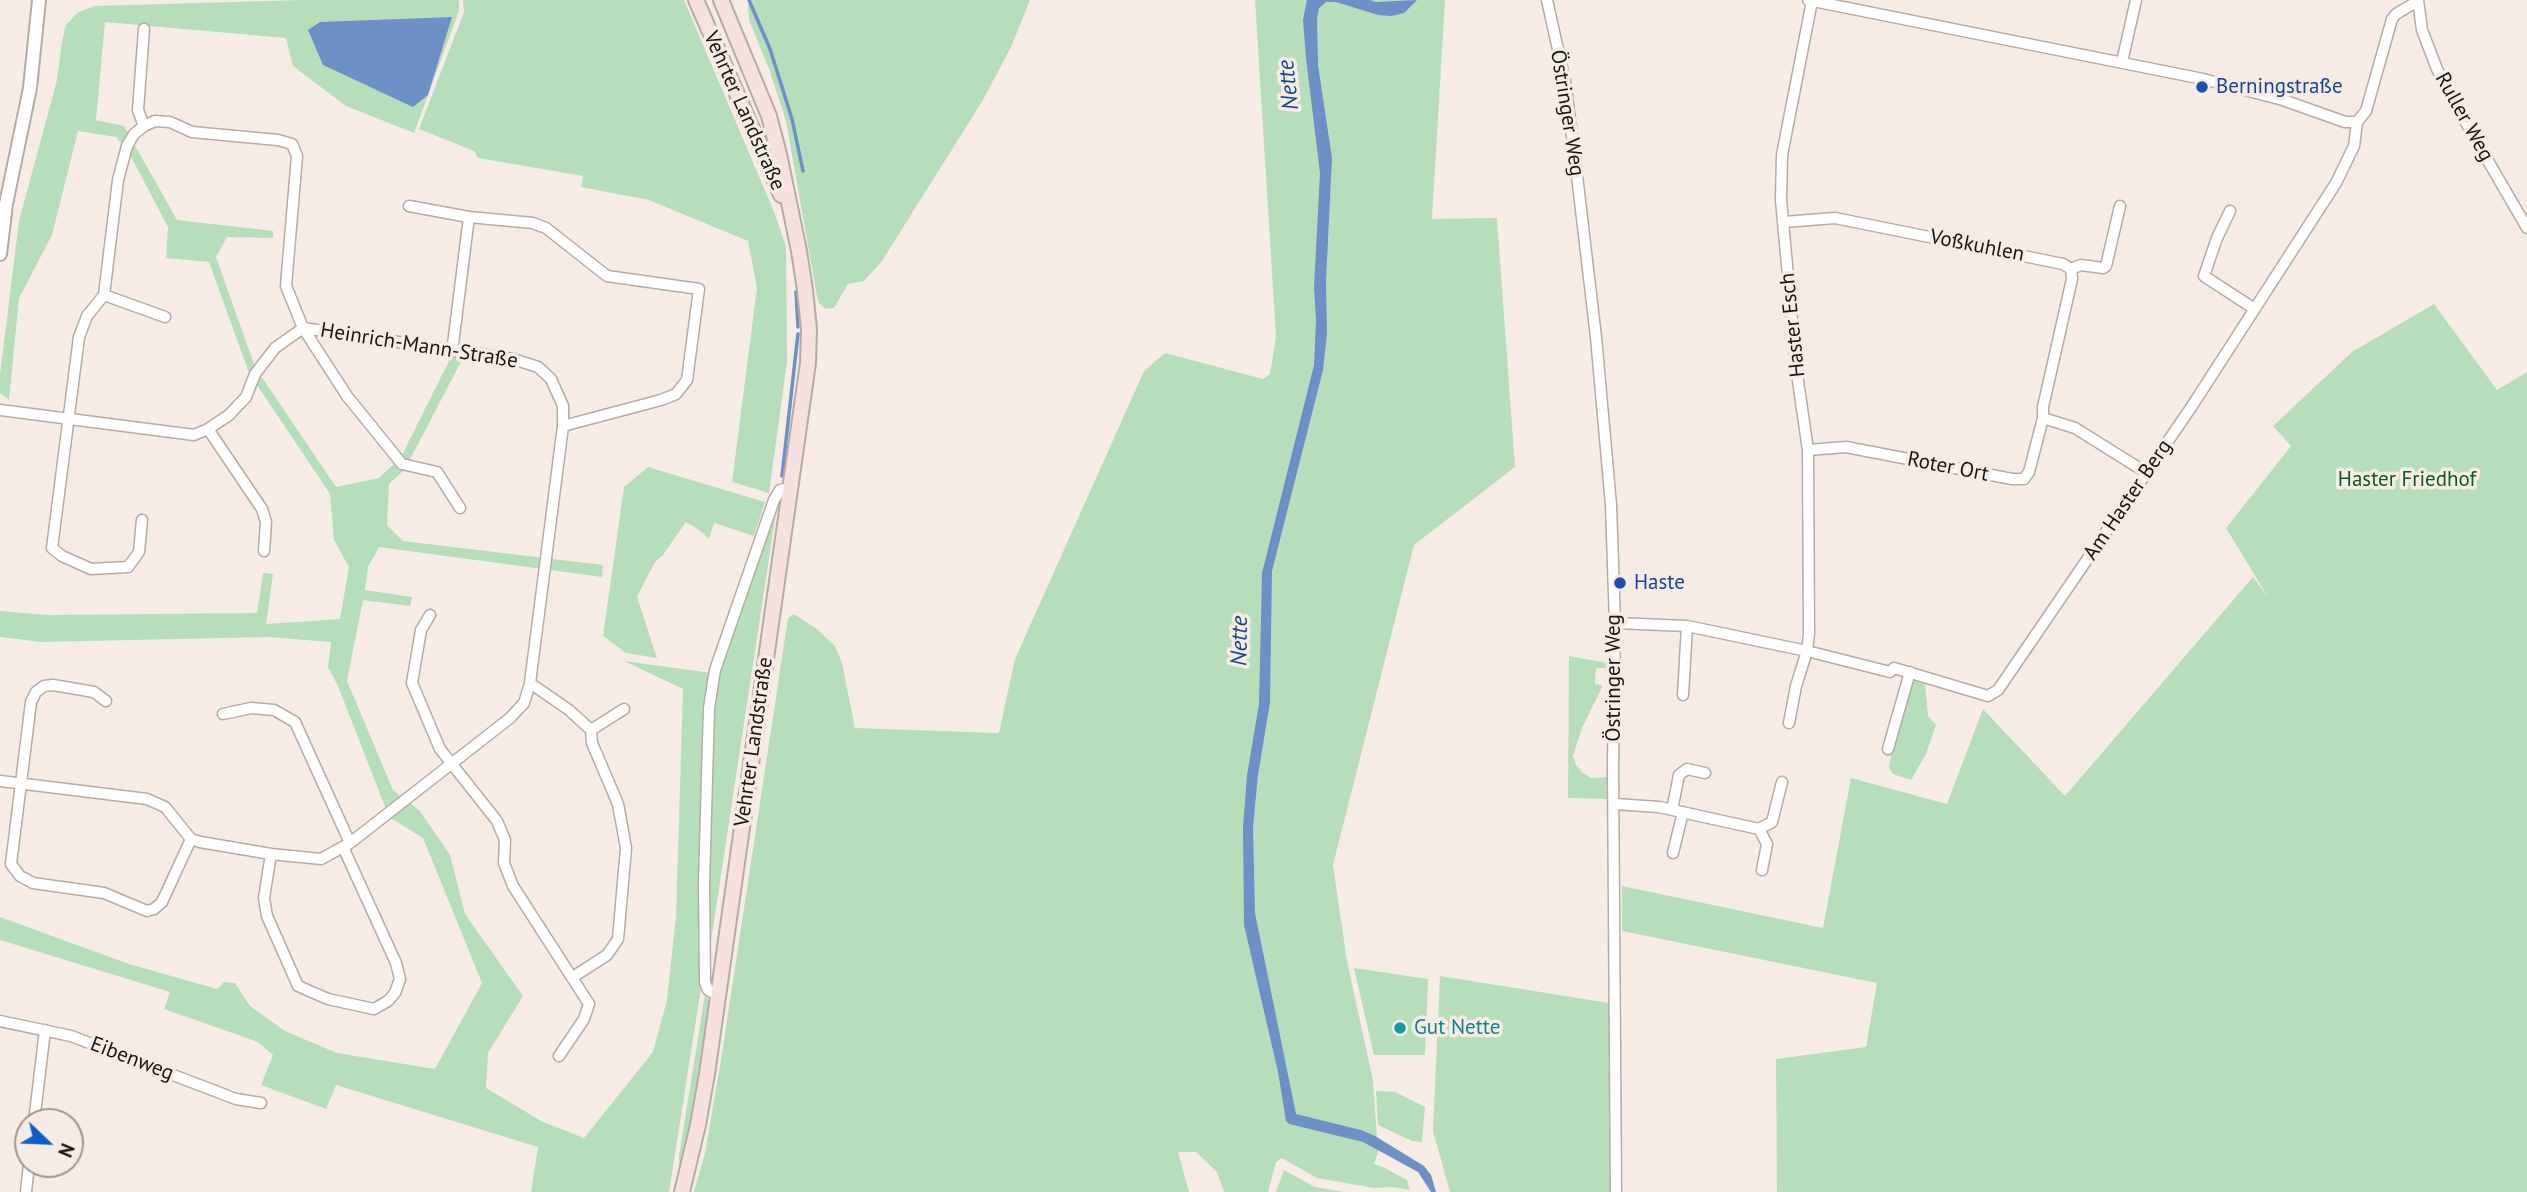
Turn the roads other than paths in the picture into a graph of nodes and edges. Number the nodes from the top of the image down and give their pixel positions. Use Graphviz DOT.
graph roads {
  1 [pos="39,0"];
  2 [pos="696,0"];
  3 [pos="721,0"];
  4 [pos="1547,0"];
  5 [pos="2136,0"];
  6 [pos="1810,1"];
  7 [pos="2418,1"];
  8 [pos="144,29"];
  9 [pos="2122,62"];
  10 [pos="2357,122"];
  11 [pos="144,126"];
  12 [pos="3,204"];
  13 [pos="409,206"];
  14 [pos="2120,206"];
  15 [pos="2230,211"];
  16 [pos="469,217"];
  17 [pos="793,222"];
  18 [pos="1784,222"];
  19 [pos="2527,228"];
  20 [pos="0,254"];
  21 [pos="2071,269"];
  22 [pos="104,295"];
  23 [pos="2253,308"];
  24 [pos="165,317"];
  25 [pos="303,328"];
  26 [pos="452,352"];
  27 [pos="0,410"];
  28 [pos="66,418"];
  29 [pos="2043,418"];
  30 [pos="563,426"];
  31 [pos="208,429"];
  32 [pos="1808,450"];
  33 [pos="2147,473"];
  34 [pos="790,488"];
  35 [pos="460,508"];
  36 [pos="142,520"];
  37 [pos="264,551"];
  38 [pos="430,615"];
  39 [pos="1615,622"];
  40 [pos="1687,626"];
  41 [pos="1807,651"];
  42 [pos="1910,672"];
  43 [pos="530,683"];
  44 [pos="1683,695"];
  45 [pos="106,701"];
  46 [pos="624,709"];
  47 [pos="223,714"];
  48 [pos="1790,723"];
  49 [pos="591,730"];
  50 [pos="1888,749"];
  51 [pos="451,762"];
  52 [pos="1705,773"];
  53 [pos="0,781"];
  54 [pos="1782,782"];
  55 [pos="20,784"];
  56 [pos="1615,804"];
  57 [pos="1672,810"];
  58 [pos="1683,812"];
  59 [pos="1759,829"];
  60 [pos="191,839"];
  61 [pos="346,845"];
  62 [pos="1673,853"];
  63 [pos="271,854"];
  64 [pos="1762,870"];
  65 [pos="573,977"];
  66 [pos="718,995"];
  67 [pos="0,1021"];
  68 [pos="45,1030"];
  69 [pos="559,1056"];
  70 [pos="261,1103"];
  71 [pos="36,1108"];
  72 [pos="682,1192"];
  73 [pos="1616,1192"];
  1 -- 12 [label="street"];
  2 -- 17 [label="main road, Vehrter Landstraße"];
  3 -- 17 [label="main road, Vehrter Landstraße"];
  4 -- 39 [label="street, Östringer Weg"];
  5 -- 9 [label="street"];
  6 -- 9 [label="street"];
  6 -- 18 [label="street, Haster Esch"];
  7 -- 10 [label="street, Am Haster Berg"];
  7 -- 19 [label="street, Ruller Weg"];
  8 -- 11 [label="street"];
  9 -- 10 [label="street"];
  10 -- 23 [label="street, Am Haster Berg"];
  11 -- 22 [label="street"];
  11 -- 25 [label="street"];
  12 -- 20 [label="street"];
  13 -- 16 [label="street"];
  14 -- 21 [label="street, Voßkuhlen"];
  15 -- 23 [label="street"];
  16 -- 26 [label="street"];
  16 -- 30 [label="street"];
  17 -- 34 [label="main road, Vehrter Landstraße"];
  18 -- 21 [label="street, Voßkuhlen"];
  18 -- 32 [label="street, Haster Esch"];
  21 -- 29 [label="street, Roter Ort"];
  22 -- 24 [label="street"];
  22 -- 28 [label="street"];
  23 -- 33 [label="street, Am Haster Berg"];
  25 -- 26 [label="street, Heinrich-Mann-Straße"];
  25 -- 31 [label="street, Heinrich-Mann-Straße"];
  25 -- 35 [label="street, Heinrich-Mann-Straße"];
  26 -- 30 [label="street, Heinrich-Mann-Straße"];
  27 -- 28 [label="street"];
  28 -- 31 [label="street"];
  28 -- 36 [label="street"];
  29 -- 32 [label="street, Roter Ort"];
  29 -- 33 [label="street"];
  30 -- 43 [label="street, Heinrich-Mann-Straße"];
  31 -- 37 [label="street"];
  32 -- 41 [label="street, Haster Esch"];
  33 -- 42 [label="street, Am Haster Berg"];
  34 -- 66 [label="main road, Vehrter Landstraße"];
  34 -- 66 [label="street, Vehrter Landstraße"];
  38 -- 51 [label="street"];
  39 -- 40 [label="street"];
  39 -- 56 [label="street, Östringer Weg"];
  40 -- 41 [label="street"];
  40 -- 44 [label="street"];
  41 -- 42 [label="street"];
  41 -- 48 [label="street, Haster Esch"];
  42 -- 50 [label="street"];
  43 -- 49 [label="street"];
  43 -- 51 [label="street, Heinrich-Mann-Straße"];
  45 -- 55 [label="street"];
  46 -- 49 [label="street"];
  47 -- 61 [label="street"];
  49 -- 65 [label="street"];
  51 -- 61 [label="street, Heinrich-Mann-Straße"];
  51 -- 65 [label="street"];
  52 -- 57 [label="street"];
  53 -- 55 [label="street"];
  54 -- 59 [label="street"];
  55 -- 60 [label="street"];
  55 -- 60 [label="street"];
  56 -- 57 [label="street"];
  56 -- 73 [label="street, Östringer Weg"];
  57 -- 58 [label="street"];
  58 -- 59 [label="street"];
  58 -- 62 [label="street"];
  59 -- 64 [label="street"];
  60 -- 63 [label="street, Heinrich-Mann-Straße"];
  61 -- 63 [label="street, Heinrich-Mann-Straße"];
  61 -- 63 [label="street"];
  65 -- 69 [label="street"];
  66 -- 72 [label="main road, Vehrter Landstraße"];
  67 -- 68 [label="street, Eibenweg"];
  68 -- 70 [label="street, Eibenweg"];
  68 -- 71 [label="street"];
}
